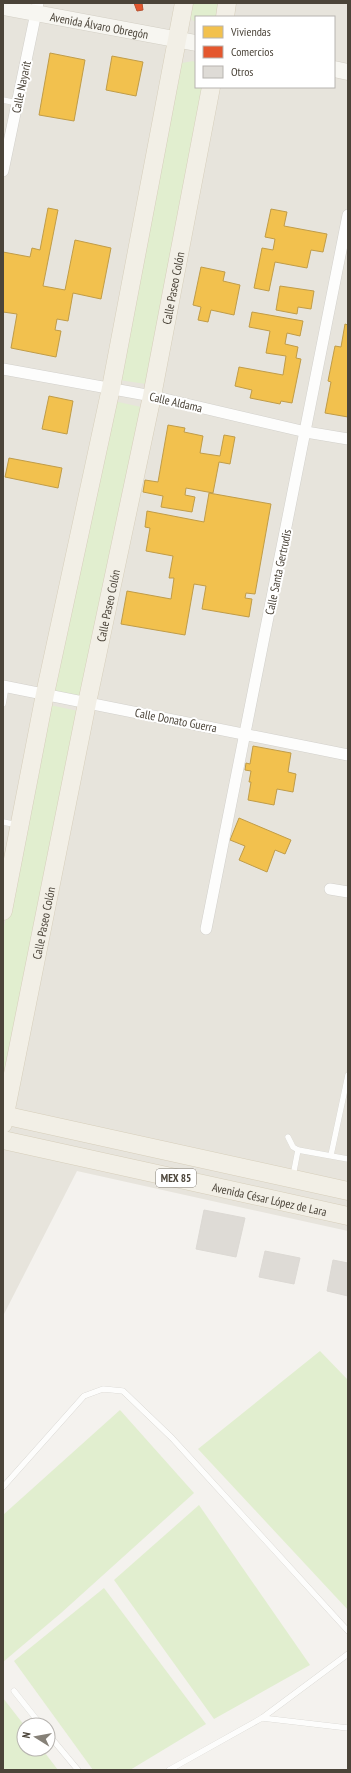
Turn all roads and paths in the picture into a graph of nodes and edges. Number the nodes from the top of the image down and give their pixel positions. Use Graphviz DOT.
graph roads {
  1 [pos="184,3"];
  2 [pos="227,3"];
  3 [pos="3,7"];
  4 [pos="37,8"];
  5 [pos="225,16"];
  6 [pos="176,40"];
  7 [pos="195,43"];
  8 [pos="335,70"];
  9 [pos="348,72"];
  10 [pos="211,88"];
  11 [pos="3,100"];
  12 [pos="17,103"];
  13 [pos="6,138"];
  14 [pos="3,171"];
  15 [pos="348,215"];
  16 [pos="3,369"];
  17 [pos="111,388"];
  18 [pos="152,396"];
  19 [pos="306,432"];
  20 [pos="348,439"];
  21 [pos="5,687"];
  22 [pos="45,694"];
  23 [pos="87,702"];
  24 [pos="3,704"];
  25 [pos="244,734"];
  26 [pos="348,755"];
  27 [pos="12,823"];
  28 [pos="330,889"];
  29 [pos="348,892"];
  30 [pos="3,911"];
  31 [pos="206,929"];
  32 [pos="348,1075"];
  33 [pos="7,1086"];
  34 [pos="4,1118"];
  35 [pos="288,1137"];
  36 [pos="3,1140"];
  37 [pos="298,1150"];
  38 [pos="331,1155"];
  39 [pos="348,1159"];
  40 [pos="292,1179"];
  41 [pos="348,1191"];
  42 [pos="348,1216"];
  43 [pos="3,1487"];
  44 [pos="348,1631"];
  45 [pos="348,1654"];
  46 [pos="14,1691"];
  47 [pos="35,1717"];
  48 [pos="262,1718"];
  49 [pos="348,1728"];
  50 [pos="56,1744"];
  51 [pos="78,1770"];
  52 [pos="169,1770"];
  1 -- 6 [label="main road"];
  2 -- 5 [label="main road"];
  3 -- 4 [label="street, Avenida Álvaro Obregón"];
  4 -- 6 [label="street, Avenida Álvaro Obregón"];
  4 -- 12 [label="street, Calle Nayarit"];
  6 -- 7 [label="street, Avenida Álvaro Obregón"];
  6 -- 17 [label="main road"];
  8 -- 9 [label="street"];
  10 -- 18 [label="main road, Calle Paseo Colón"];
  11 -- 12 [label="lane"];
  12 -- 13 [label="street, Calle Nayarit"];
  13 -- 14 [label="street, Calle Nayarit"];
  15 -- 19 [label="street, Calle Santa Gertrudis"];
  16 -- 17 [label="street, Calle Aldama"];
  17 -- 18 [label="street, Calle Aldama"];
  17 -- 22 [label="main road"];
  18 -- 19 [label="street, Calle Aldama"];
  18 -- 23 [label="main road, Calle Paseo Colón"];
  19 -- 20 [label="street, Calle Aldama"];
  19 -- 25 [label="street, Calle Santa Gertrudis"];
  21 -- 22 [label="street, Calle Donato Guerra"];
  21 -- 24 [label="lane"];
  22 -- 23 [label="street, Calle Donato Guerra"];
  22 -- 27 [label="main road"];
  23 -- 25 [label="street, Calle Donato Guerra"];
  23 -- 33 [label="main road, Calle Paseo Colón"];
  25 -- 26 [label="street, Calle Donato Guerra"];
  25 -- 31 [label="street, Calle Santa Gertrudis"];
  27 -- 30 [label="main road"];
  28 -- 29 [label="street"];
  32 -- 38 [label="lane"];
  33 -- 34 [label="main road, Calle Paseo Colón"];
  34 -- 40 [label="main road, Avenida César López de Lara / MEX 85"];
  35 -- 37 [label="lane"];
  36 -- 42 [label="main road, Avenida César López de Lara / MEX 85"];
  37 -- 38 [label="lane"];
  37 -- 40 [label="lane"];
  38 -- 39 [label="lane"];
  40 -- 41 [label="main road, Avenida César López de Lara / MEX 85"];
  43 -- 44 [label="lane"];
  45 -- 48 [label="lane"];
  46 -- 47 [label="lane"];
  48 -- 49 [label="lane"];
  48 -- 52 [label="lane"];
  50 -- 51 [label="lane"];
}
